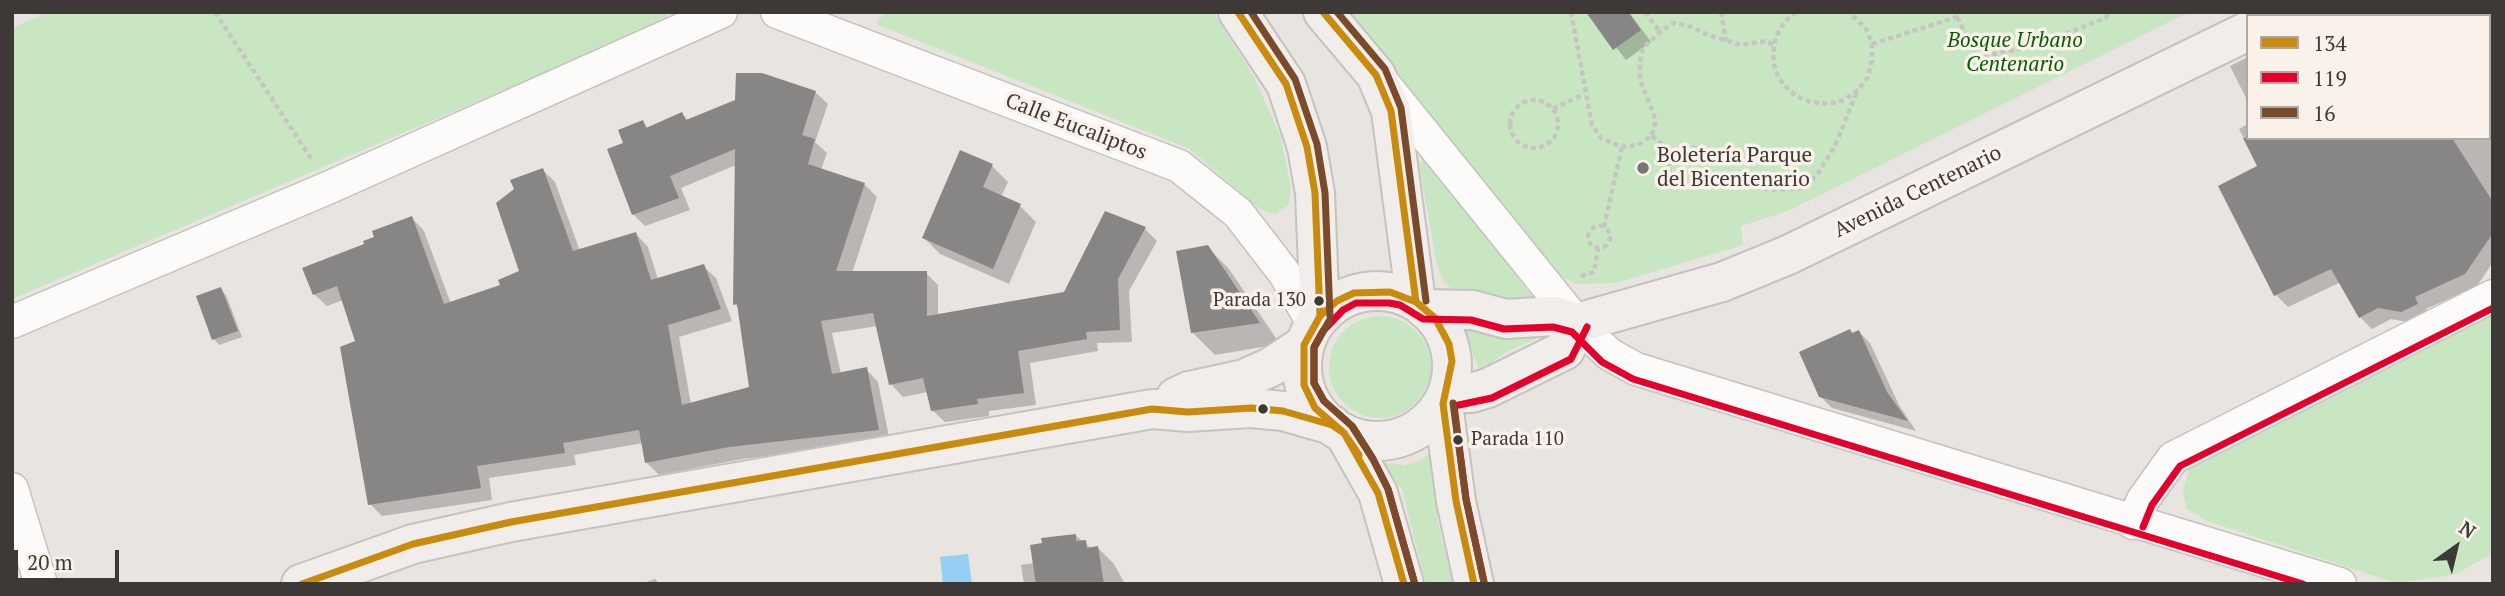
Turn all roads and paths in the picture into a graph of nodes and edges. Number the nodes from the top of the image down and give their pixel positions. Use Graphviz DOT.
graph roads {
  1 [pos="215,12"];
  2 [pos="721,12"];
  3 [pos="777,12"];
  4 [pos="1238,12"];
  5 [pos="1323,12"];
  6 [pos="1571,12"];
  7 [pos="1645,12"];
  8 [pos="1721,12"];
  9 [pos="1796,12"];
  10 [pos="1849,12"];
  11 [pos="2111,12"];
  12 [pos="1959,15"];
  13 [pos="1660,32"];
  14 [pos="2246,32"];
  15 [pos="1726,41"];
  16 [pos="1872,44"];
  17 [pos="1774,45"];
  18 [pos="1376,75"];
  19 [pos="1858,90"];
  20 [pos="1584,94"];
  21 [pos="1553,109"];
  22 [pos="1651,136"];
  23 [pos="1622,147"];
  24 [pos="1673,153"];
  25 [pos="314,164"];
  26 [pos="1706,173"];
  27 [pos="1604,228"];
  28 [pos="1598,248"];
  29 [pos="1580,276"];
  30 [pos="2493,296"];
  31 [pos="1420,305"];
  32 [pos="12,322"];
  33 [pos="1577,323"];
  34 [pos="1313,328"];
  35 [pos="1445,398"];
  36 [pos="1152,409"];
  37 [pos="1338,429"];
  38 [pos="12,489"];
  39 [pos="2133,523"];
  40 [pos="41,584"];
  41 [pos="300,584"];
  42 [pos="1404,584"];
  43 [pos="1474,584"];
  44 [pos="2340,584"];
  1 -- 25 [label="path"];
  2 -- 32 [label="street"];
  3 -- 34 [label="street, Calle Eucaliptos"];
  4 -- 34 [label="main road"];
  5 -- 18 [label="main road"];
  6 -- 20 [label="path"];
  7 -- 13 [label="path"];
  8 -- 15 [label="path"];
  9 -- 17 [label="path"];
  10 -- 16 [label="path"];
  11 -- 12 [label="path"];
  12 -- 16 [label="path"];
  13 -- 15 [label="path"];
  13 -- 22 [label="path"];
  14 -- 33 [label="main road, Avenida Centenario"];
  15 -- 17 [label="path"];
  16 -- 19 [label="path"];
  17 -- 19 [label="path"];
  18 -- 31 [label="main road"];
  18 -- 33 [label="street"];
  19 -- 26 [label="path"];
  20 -- 21 [label="path"];
  20 -- 23 [label="path"];
  21 -- 21 [label="path"];
  22 -- 23 [label="path"];
  22 -- 24 [label="path"];
  23 -- 27 [label="path"];
  24 -- 26 [label="path"];
  24 -- 26 [label="path"];
  27 -- 28 [label="path"];
  27 -- 28 [label="path"];
  28 -- 29 [label="path"];
  30 -- 39 [label="street"];
  31 -- 33 [label="main road, Avenida Centenario"];
  31 -- 34 [label="main road"];
  31 -- 35 [label="main road"];
  33 -- 35 [label="main road"];
  33 -- 39 [label="street"];
  34 -- 36 [label="main road"];
  34 -- 37 [label="main road"];
  35 -- 37 [label="main road"];
  35 -- 43 [label="main road"];
  36 -- 37 [label="main road"];
  36 -- 41 [label="main road"];
  37 -- 42 [label="main road"];
  38 -- 40 [label="street"];
  39 -- 44 [label="street"];
}
